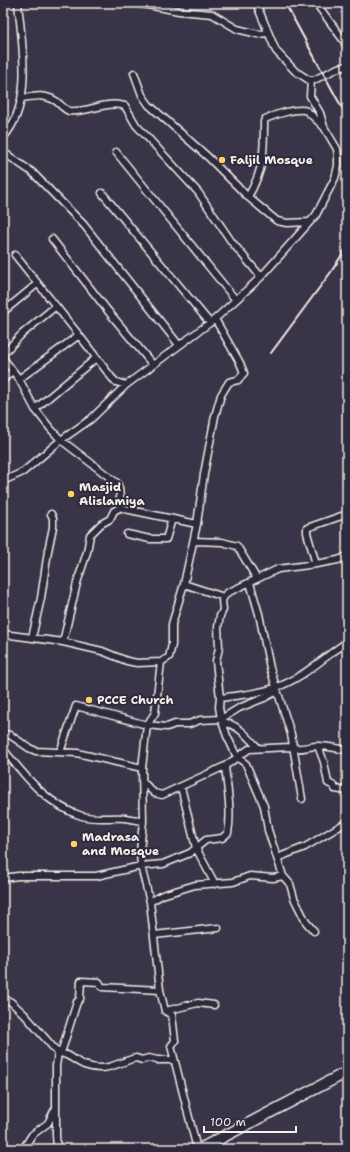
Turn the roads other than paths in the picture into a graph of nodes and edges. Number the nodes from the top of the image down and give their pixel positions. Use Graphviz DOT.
graph roads {
  1 [pos="18,3"];
  2 [pos="131,3"];
  3 [pos="256,3"];
  4 [pos="316,3"];
  5 [pos="148,4"];
  6 [pos="268,34"];
  7 [pos="345,40"];
  8 [pos="347,49"];
  9 [pos="347,66"];
  10 [pos="134,73"];
  11 [pos="311,80"];
  12 [pos="22,98"];
  13 [pos="324,127"];
  14 [pos="3,138"];
  15 [pos="3,152"];
  16 [pos="116,152"];
  17 [pos="102,193"];
  18 [pos="248,197"];
  19 [pos="309,222"];
  20 [pos="52,239"];
  21 [pos="15,255"];
  22 [pos="261,277"];
  23 [pos="38,284"];
  24 [pos="235,299"];
  25 [pos="56,306"];
  26 [pos="3,312"];
  27 [pos="213,321"];
  28 [pos="79,335"];
  29 [pos="179,345"];
  30 [pos="3,354"];
  31 [pos="3,358"];
  32 [pos="96,358"];
  33 [pos="153,365"];
  34 [pos="12,371"];
  35 [pos="18,379"];
  36 [pos="3,380"];
  37 [pos="126,385"];
  38 [pos="35,409"];
  39 [pos="61,440"];
  40 [pos="3,481"];
  41 [pos="120,507"];
  42 [pos="51,514"];
  43 [pos="347,514"];
  44 [pos="172,519"];
  45 [pos="197,524"];
  46 [pos="127,534"];
  47 [pos="194,541"];
  48 [pos="347,556"];
  49 [pos="316,564"];
  50 [pos="257,579"];
  51 [pos="250,583"];
  52 [pos="184,584"];
  53 [pos="224,597"];
  54 [pos="3,634"];
  55 [pos="32,638"];
  56 [pos="63,642"];
  57 [pos="347,642"];
  58 [pos="161,662"];
  59 [pos="277,690"];
  60 [pos="220,698"];
  61 [pos="222,721"];
  62 [pos="147,725"];
  63 [pos="3,734"];
  64 [pos="318,746"];
  65 [pos="258,748"];
  66 [pos="3,749"];
  67 [pos="294,749"];
  68 [pos="347,750"];
  69 [pos="60,752"];
  70 [pos="237,757"];
  71 [pos="225,766"];
  72 [pos="142,768"];
  73 [pos="142,781"];
  74 [pos="181,787"];
  75 [pos="347,791"];
  76 [pos="302,798"];
  77 [pos="143,821"];
  78 [pos="347,822"];
  79 [pos="196,848"];
  80 [pos="277,858"];
  81 [pos="141,866"];
  82 [pos="283,876"];
  83 [pos="3,878"];
  84 [pos="215,884"];
  85 [pos="150,902"];
  86 [pos="218,928"];
  87 [pos="314,931"];
  88 [pos="154,935"];
  89 [pos="160,990"];
  90 [pos="3,998"];
  91 [pos="214,1006"];
  92 [pos="165,1011"];
  93 [pos="60,1053"];
  94 [pos="174,1060"];
  95 [pos="347,1072"];
  96 [pos="56,1106"];
  97 [pos="24,1149"];
  98 [pos="57,1149"];
  99 [pos="196,1149"];
  100 [pos="200,1149"];
  1 -- 12 [label="street"];
  2 -- 5 [label="street"];
  3 -- 6 [label="street"];
  4 -- 7 [label="street"];
  5 -- 6 [label="street"];
  6 -- 11 [label="street"];
  7 -- 8 [label="street"];
  9 -- 11 [label="street"];
  10 -- 18 [label="street"];
  11 -- 13 [label="street"];
  12 -- 14 [label="street"];
  12 -- 22 [label="street"];
  13 -- 18 [label="street"];
  13 -- 19 [label="street"];
  15 -- 29 [label="street"];
  16 -- 24 [label="street"];
  17 -- 27 [label="street"];
  18 -- 19 [label="street"];
  19 -- 22 [label="street"];
  20 -- 33 [label="street"];
  21 -- 23 [label="street"];
  22 -- 24 [label="street"];
  23 -- 25 [label="street"];
  23 -- 26 [label="street"];
  24 -- 27 [label="street"];
  25 -- 28 [label="street"];
  25 -- 30 [label="street"];
  27 -- 29 [label="street"];
  27 -- 45 [label="street"];
  28 -- 32 [label="street"];
  28 -- 35 [label="street"];
  29 -- 33 [label="street"];
  31 -- 34 [label="street"];
  32 -- 37 [label="street"];
  32 -- 38 [label="street"];
  33 -- 37 [label="street"];
  34 -- 35 [label="street"];
  34 -- 36 [label="street"];
  35 -- 38 [label="street"];
  37 -- 39 [label="street"];
  38 -- 39 [label="street"];
  39 -- 40 [label="street"];
  39 -- 41 [label="street"];
  41 -- 44 [label="street"];
  41 -- 56 [label="street"];
  42 -- 55 [label="street"];
  43 -- 49 [label="street"];
  44 -- 45 [label="street"];
  44 -- 46 [label="street"];
  45 -- 47 [label="street"];
  47 -- 50 [label="street"];
  47 -- 52 [label="street"];
  48 -- 49 [label="street"];
  49 -- 50 [label="street"];
  50 -- 51 [label="street"];
  51 -- 53 [label="street"];
  51 -- 59 [label="street"];
  52 -- 53 [label="street"];
  52 -- 58 [label="street"];
  53 -- 60 [label="street"];
  54 -- 55 [label="street"];
  55 -- 56 [label="street"];
  56 -- 58 [label="street"];
  57 -- 59 [label="street"];
  58 -- 62 [label="street"];
  59 -- 60 [label="street"];
  59 -- 61 [label="street"];
  59 -- 67 [label="street"];
  60 -- 61 [label="street"];
  61 -- 62 [label="street"];
  61 -- 65 [label="street"];
  61 -- 70 [label="street"];
  62 -- 69 [label="street"];
  62 -- 72 [label="street"];
  63 -- 69 [label="street"];
  64 -- 67 [label="street"];
  64 -- 68 [label="street"];
  64 -- 75 [label="street"];
  65 -- 67 [label="street"];
  65 -- 70 [label="street"];
  66 -- 77 [label="street"];
  67 -- 76 [label="street"];
  69 -- 72 [label="street"];
  70 -- 71 [label="street"];
  70 -- 80 [label="street"];
  71 -- 74 [label="street"];
  71 -- 79 [label="street"];
  72 -- 73 [label="street"];
  73 -- 74 [label="street"];
  73 -- 77 [label="street"];
  74 -- 79 [label="street"];
  77 -- 81 [label="street"];
  78 -- 80 [label="street"];
  79 -- 81 [label="street"];
  79 -- 84 [label="street"];
  80 -- 82 [label="street"];
  81 -- 83 [label="street"];
  81 -- 85 [label="street"];
  82 -- 84 [label="street"];
  82 -- 87 [label="street"];
  84 -- 85 [label="street"];
  85 -- 88 [label="street"];
  86 -- 88 [label="street"];
  88 -- 89 [label="street"];
  89 -- 92 [label="street"];
  89 -- 93 [label="street"];
  90 -- 93 [label="street"];
  91 -- 92 [label="street"];
  92 -- 94 [label="street"];
  93 -- 94 [label="street"];
  93 -- 96 [label="street"];
  94 -- 99 [label="street"];
  95 -- 100 [label="main road"];
  96 -- 97 [label="street"];
  96 -- 98 [label="street"];
}
